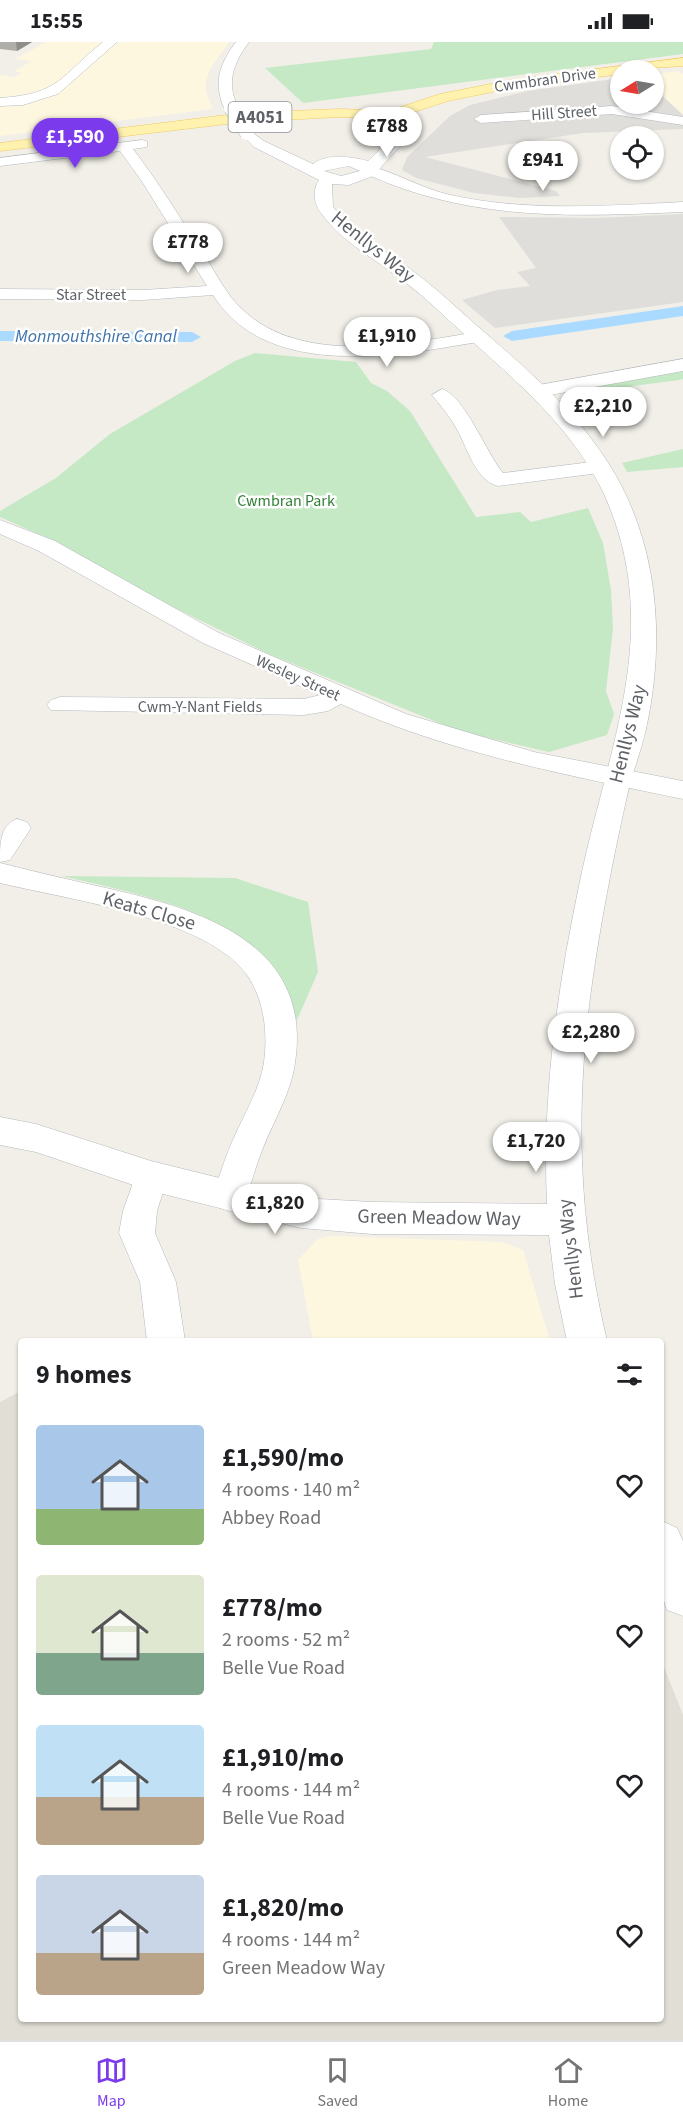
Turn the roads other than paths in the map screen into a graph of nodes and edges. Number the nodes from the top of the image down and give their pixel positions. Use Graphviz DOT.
graph roads {
  1 [pos="111,42"];
  2 [pos="243,42"];
  3 [pos="683,62"];
  4 [pos="478,90"];
  5 [pos="0,102"];
  6 [pos="383,119"];
  7 [pos="481,119"];
  8 [pos="683,121"];
  9 [pos="414,123"];
  10 [pos="145,143"];
  11 [pos="123,146"];
  12 [pos="0,147"];
  13 [pos="272,150"];
  14 [pos="0,162"];
  15 [pos="330,168"];
  16 [pos="369,170"];
  17 [pos="355,179"];
  18 [pos="401,185"];
  19 [pos="683,207"];
  20 [pos="218,290"];
  21 [pos="0,294"];
  22 [pos="478,337"];
  23 [pos="683,365"];
  24 [pos="539,391"];
  25 [pos="442,395"];
  26 [pos="599,467"];
  27 [pos="0,526"];
  28 [pos="338,696"];
  29 [pos="60,705"];
  30 [pos="617,779"];
  31 [pos="683,790"];
  32 [pos="17,828"];
  33 [pos="0,853"];
  34 [pos="0,873"];
  35 [pos="0,1131"];
  36 [pos="151,1176"];
  37 [pos="229,1197"];
  38 [pos="565,1220"];
  39 [pos="166,1338"];
  40 [pos="586,1338"];
  41 [pos="664,1548"];
  42 [pos="683,1594"];
  1 -- 5 [label="street"];
  2 -- 13 [label="street, bridge"];
  3 -- 4 [label="main road, Cwmbran Drive / A4051"];
  4 -- 6 [label="main road, A4051"];
  4 -- 9 [label="main road, A4051"];
  6 -- 9 [label="main road, A4051"];
  6 -- 12 [label="main road, A4051"];
  6 -- 15 [label="street"];
  7 -- 8 [label="street, Hill Street"];
  9 -- 16 [label="street"];
  10 -- 11 [label="street"];
  11 -- 14 [label="street"];
  11 -- 20 [label="street"];
  13 -- 15 [label="street"];
  13 -- 15 [label="street"];
  15 -- 16 [label="street"];
  15 -- 17 [label="street"];
  15 -- 22 [label="street, Henllys Way"];
  16 -- 17 [label="street"];
  16 -- 18 [label="street"];
  17 -- 18 [label="street"];
  18 -- 19 [label="street"];
  20 -- 21 [label="street, Star Street"];
  20 -- 22 [label="street"];
  22 -- 24 [label="street, Henllys Way"];
  23 -- 24 [label="street"];
  24 -- 26 [label="street, Henllys Way"];
  25 -- 26 [label="street"];
  26 -- 30 [label="street, Henllys Way"];
  27 -- 28 [label="street, Wesley Street"];
  28 -- 29 [label="street, Cwm-Y-Nant Fields"];
  28 -- 30 [label="street, Wesley Street"];
  30 -- 31 [label="street, Wesley Street"];
  30 -- 38 [label="street, Henllys Way"];
  32 -- 33 [label="street"];
  34 -- 37 [label="street, Keats Close"];
  35 -- 36 [label="street, Green Meadow Way"];
  36 -- 37 [label="street, Green Meadow Way"];
  36 -- 39 [label="street"];
  37 -- 38 [label="street, Green Meadow Way"];
  38 -- 40 [label="street, Henllys Way"];
  41 -- 42 [label="street"];
}
